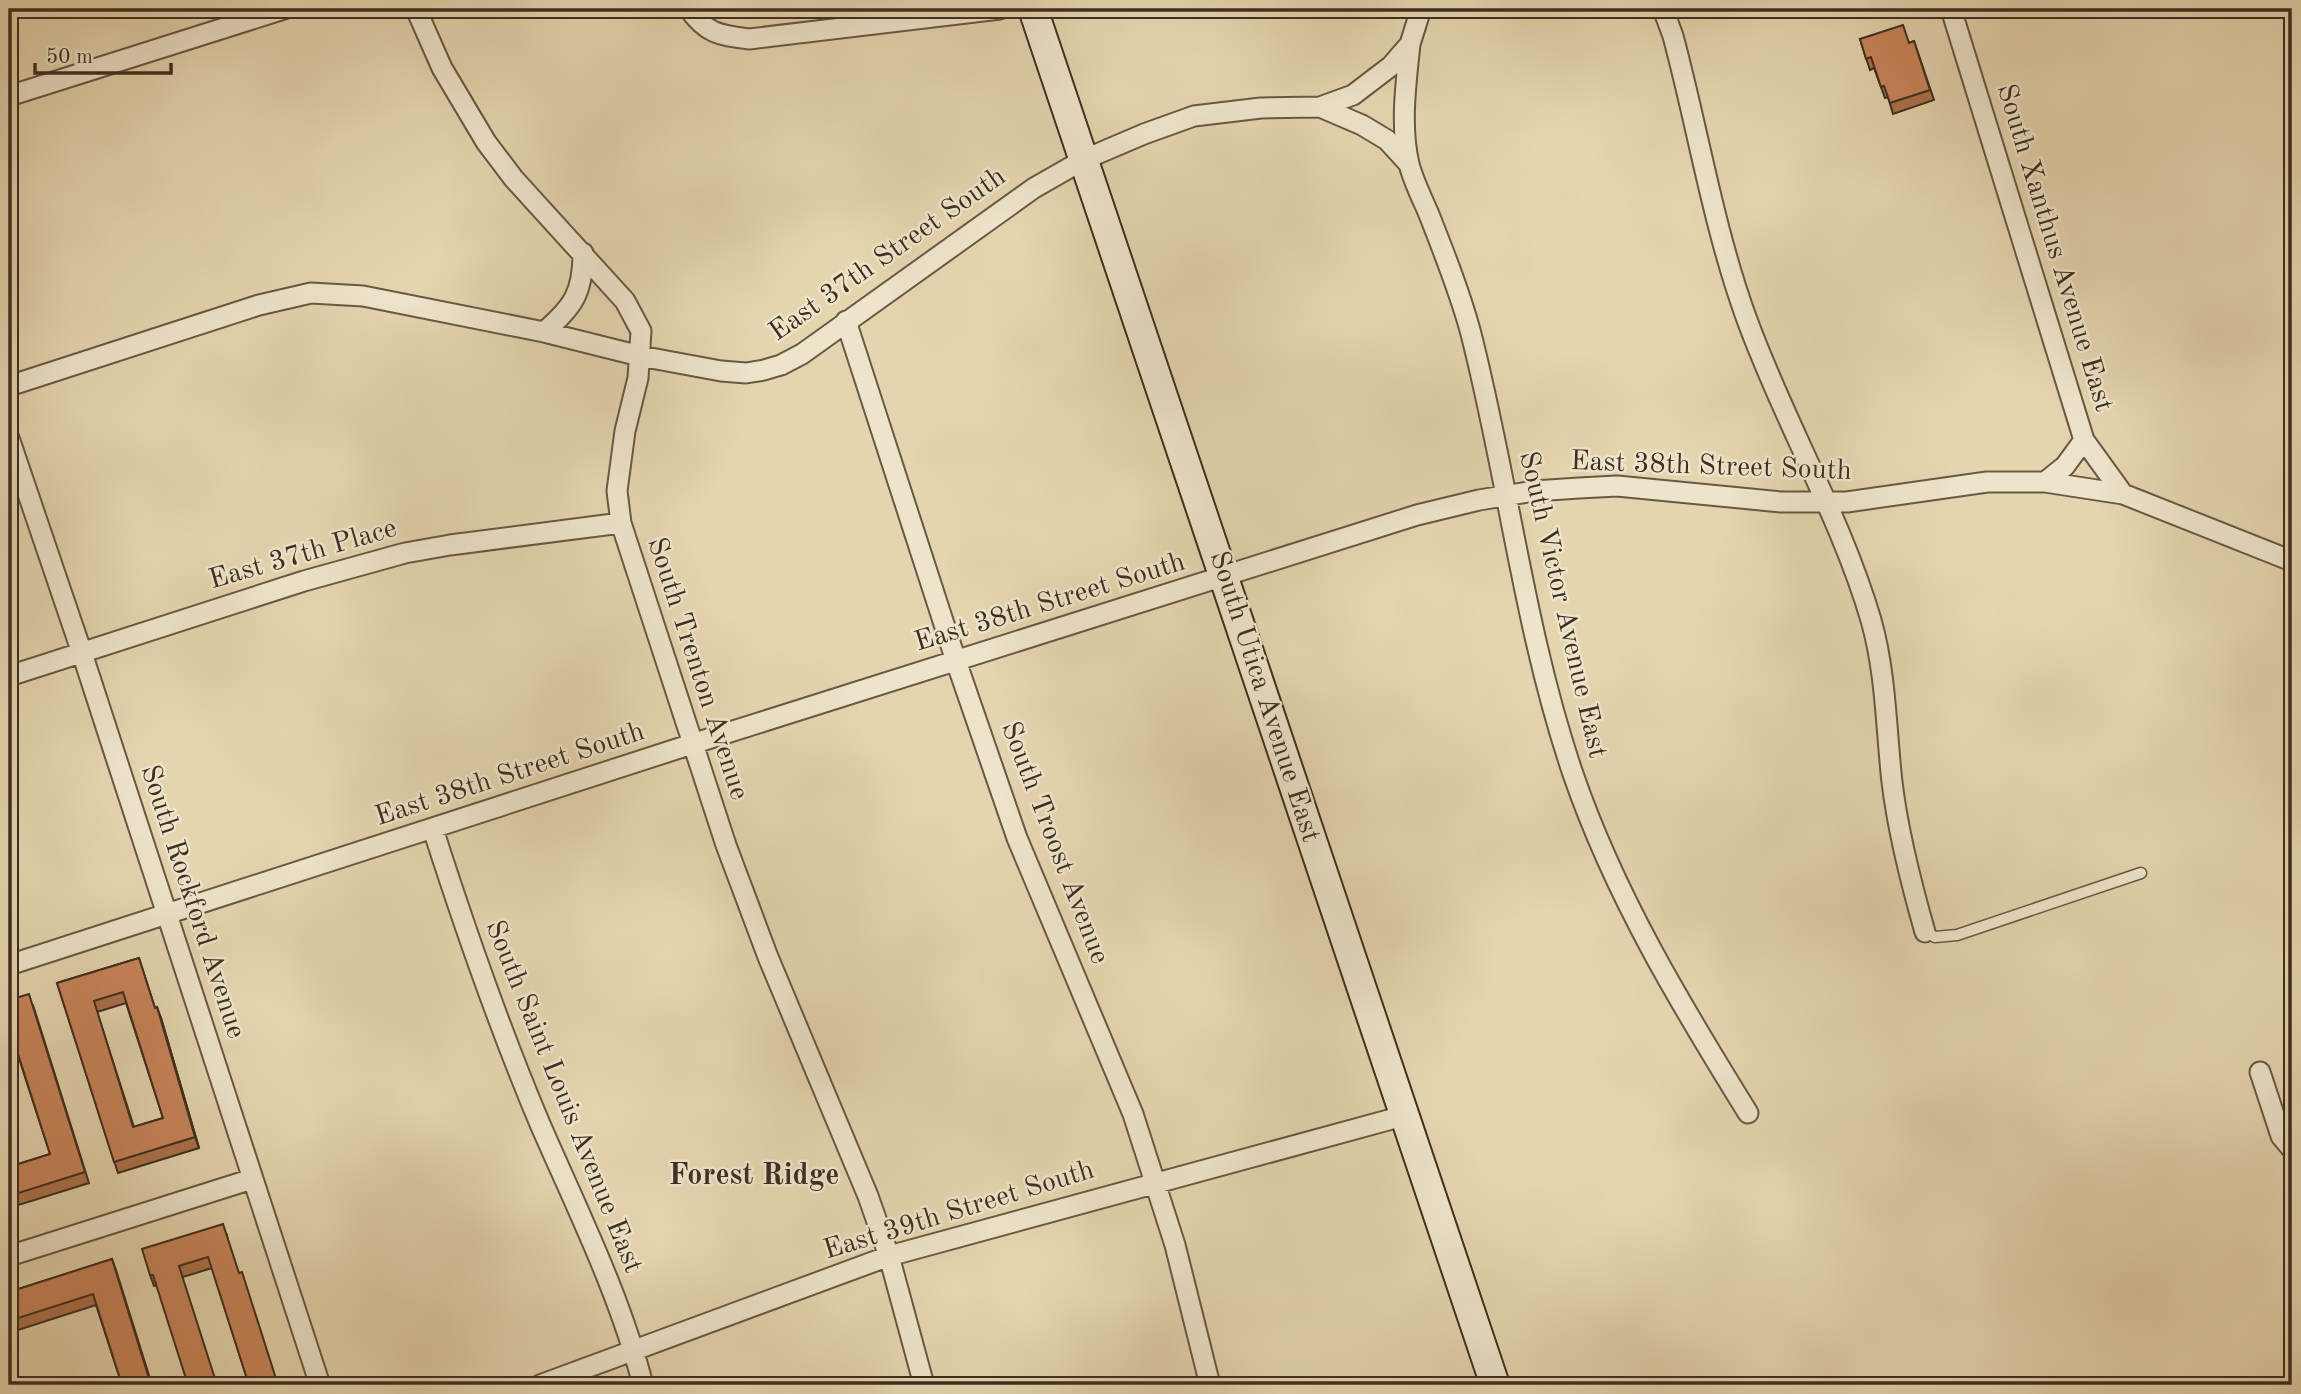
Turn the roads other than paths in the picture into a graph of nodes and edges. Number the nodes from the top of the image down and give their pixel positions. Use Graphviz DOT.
graph roads {
  1 [pos="284,9"];
  2 [pos="416,9"];
  3 [pos="689,9"];
  4 [pos="1000,9"];
  5 [pos="1033,9"];
  6 [pos="1421,9"];
  7 [pos="1663,9"];
  8 [pos="1951,9"];
  9 [pos="1410,44"];
  10 [pos="9,96"];
  11 [pos="1320,107"];
  12 [pos="1083,160"];
  13 [pos="1409,164"];
  14 [pos="583,253"];
  15 [pos="846,321"];
  16 [pos="544,332"];
  17 [pos="640,356"];
  18 [pos="9,386"];
  19 [pos="9,438"];
  20 [pos="2084,440"];
  21 [pos="2045,482"];
  22 [pos="2123,494"];
  23 [pos="1506,495"];
  24 [pos="1825,502"];
  25 [pos="621,523"];
  26 [pos="2292,561"];
  27 [pos="1225,577"];
  28 [pos="82,653"];
  29 [pos="956,662"];
  30 [pos="9,676"];
  31 [pos="692,744"];
  32 [pos="433,830"];
  33 [pos="2141,873"];
  34 [pos="167,914"];
  35 [pos="1925,932"];
  36 [pos="9,965"];
  37 [pos="2260,1072"];
  38 [pos="1748,1113"];
  39 [pos="1403,1115"];
  40 [pos="2292,1149"];
  41 [pos="252,1179"];
  42 [pos="1155,1182"];
  43 [pos="9,1256"];
  44 [pos="889,1256"];
  45 [pos="634,1351"];
  46 [pos="320,1385"];
  47 [pos="540,1385"];
  48 [pos="643,1385"];
  49 [pos="924,1385"];
  50 [pos="1210,1385"];
  51 [pos="1495,1385"];
  1 -- 10 [label="street"];
  2 -- 14 [label="street, South Trenton Avenue"];
  3 -- 4 [label="street"];
  5 -- 12 [label="street, South Utica Avenue East"];
  6 -- 9 [label="street, East 37th Street South"];
  7 -- 24 [label="street"];
  8 -- 20 [label="street, South Xanthus Avenue East"];
  9 -- 11 [label="street, East 37th Street South"];
  9 -- 13 [label="street, South Victor Avenue East"];
  11 -- 12 [label="street, East 37th Street South"];
  11 -- 13 [label="street, South Victor Avenue East"];
  12 -- 15 [label="street, East 37th Street South"];
  12 -- 27 [label="street, South Utica Avenue East"];
  13 -- 23 [label="street, South Victor Avenue East"];
  14 -- 16 [label="street"];
  14 -- 17 [label="street, South Trenton Avenue"];
  15 -- 17 [label="street, East 37th Street South"];
  15 -- 29 [label="street, South Troost Avenue"];
  16 -- 17 [label="street, East 37th Street South"];
  16 -- 18 [label="street, East 37th Street South"];
  17 -- 25 [label="street, South Trenton Avenue"];
  19 -- 28 [label="street, South Rockford Avenue"];
  20 -- 21 [label="street"];
  20 -- 22 [label="street, South Xanthus Avenue East"];
  21 -- 22 [label="street, East 38th Street South"];
  21 -- 24 [label="street, East 38th Street South"];
  22 -- 26 [label="street, East 38th Street South"];
  23 -- 24 [label="street, East 38th Street South"];
  23 -- 27 [label="street, East 38th Street South"];
  23 -- 38 [label="street, South Victor Avenue East"];
  24 -- 35 [label="street"];
  25 -- 28 [label="street, East 37th Place"];
  25 -- 31 [label="street, South Trenton Avenue"];
  27 -- 29 [label="street, East 38th Street South"];
  27 -- 39 [label="street, South Utica Avenue East"];
  28 -- 30 [label="street, East 37th Place"];
  28 -- 34 [label="street, South Rockford Avenue"];
  29 -- 31 [label="street, East 38th Street South"];
  29 -- 42 [label="street, South Troost Avenue"];
  31 -- 32 [label="street, East 38th Street South"];
  31 -- 44 [label="street, South Trenton Avenue"];
  32 -- 34 [label="street, East 38th Street South"];
  32 -- 45 [label="street, South Saint Louis Avenue East"];
  33 -- 35 [label="lane"];
  34 -- 36 [label="street, East 38th Street South"];
  34 -- 41 [label="street, South Rockford Avenue"];
  37 -- 40 [label="street"];
  39 -- 42 [label="street, East 39th Street South"];
  39 -- 51 [label="street, South Utica Avenue East"];
  41 -- 43 [label="street"];
  41 -- 46 [label="street, South Rockford Avenue"];
  42 -- 44 [label="street, East 39th Street South"];
  42 -- 50 [label="street, South Troost Avenue"];
  44 -- 45 [label="street, East 39th Street South"];
  44 -- 49 [label="street, South Trenton Avenue"];
  45 -- 47 [label="street, East 39th Street South"];
  45 -- 48 [label="street, South Saint Louis Avenue East"];
}
